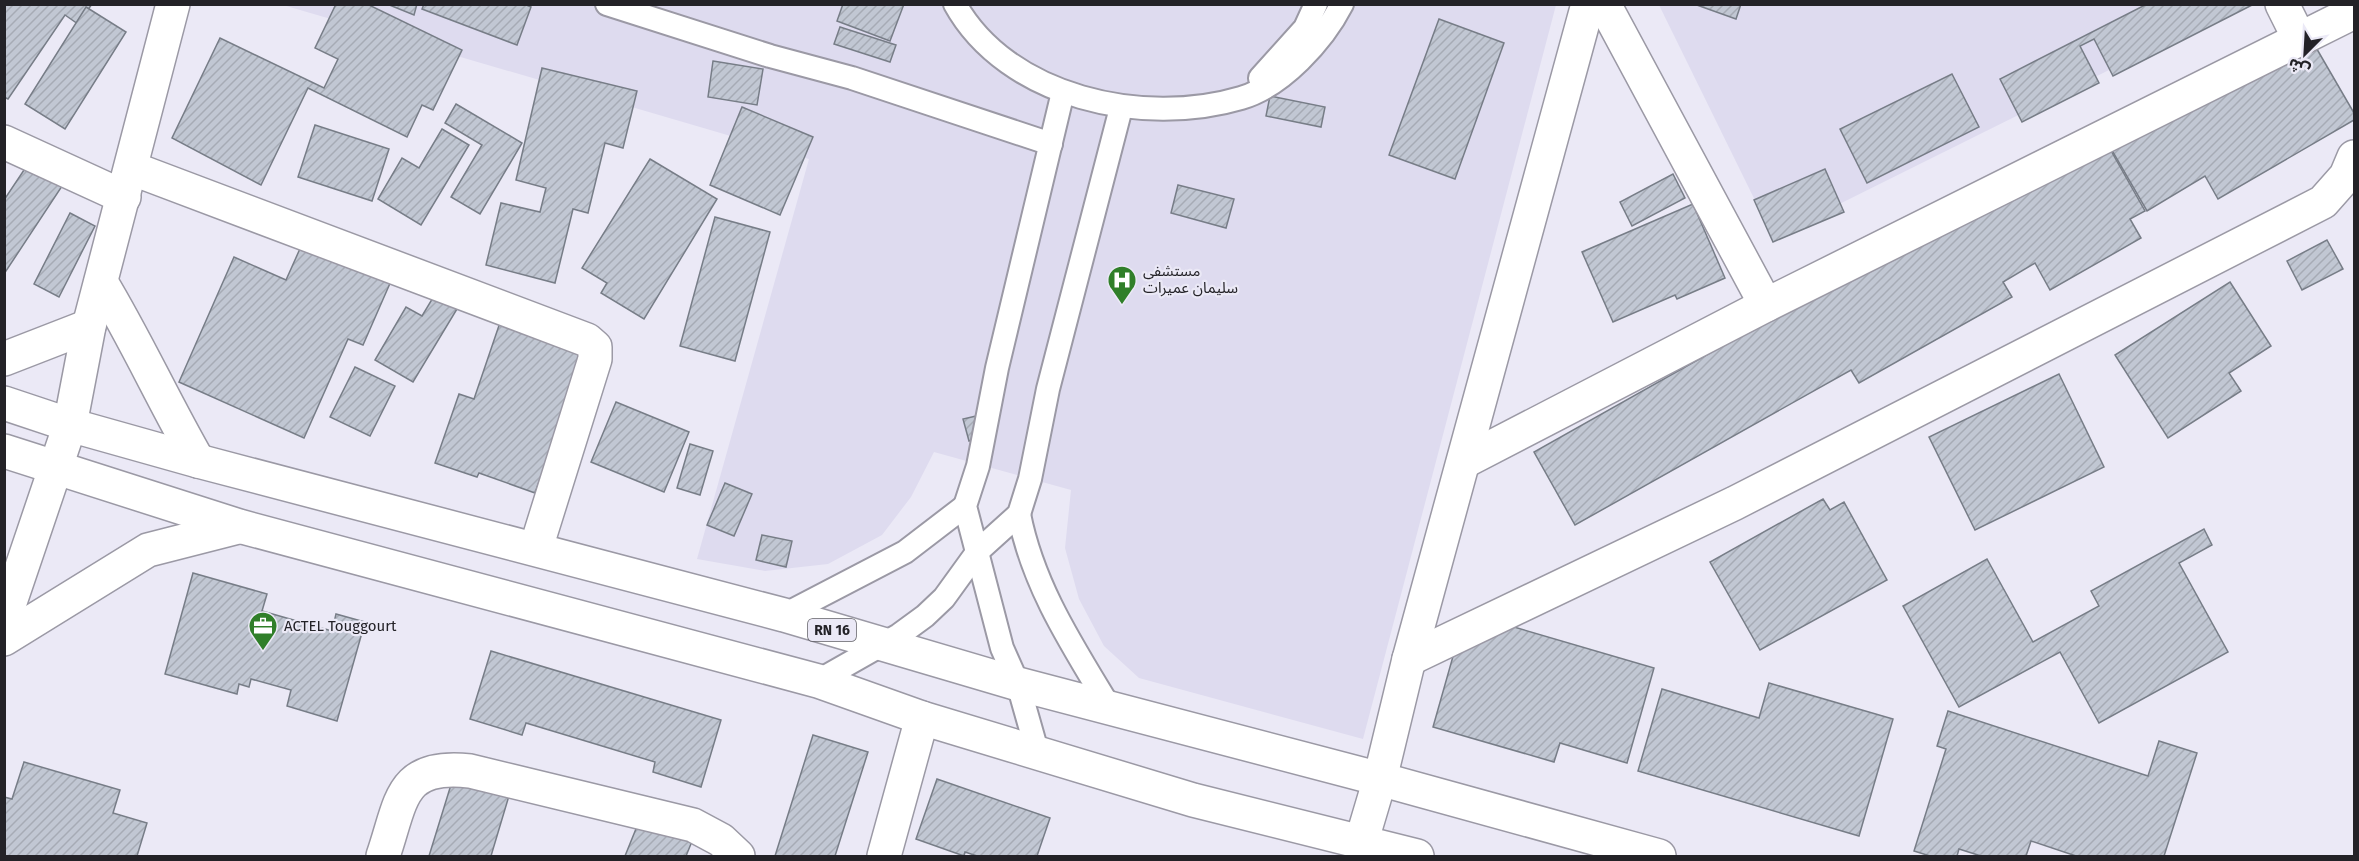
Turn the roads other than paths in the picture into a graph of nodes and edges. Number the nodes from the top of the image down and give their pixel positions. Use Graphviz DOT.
graph roads {
  1 [pos="173,4"];
  2 [pos="607,4"];
  3 [pos="1316,4"];
  4 [pos="1342,4"];
  5 [pos="1588,4"];
  6 [pos="1604,4"];
  7 [pos="2282,4"];
  8 [pos="960,10"];
  9 [pos="2355,12"];
  10 [pos="2299,38"];
  11 [pos="1063,92"];
  12 [pos="1243,98"];
  13 [pos="1121,108"];
  14 [pos="4,142"];
  15 [pos="1051,144"];
  16 [pos="2355,157"];
  17 [pos="128,182"];
  18 [pos="101,282"];
  19 [pos="1766,305"];
  20 [pos="89,326"];
  21 [pos="4,359"];
  22 [pos="4,403"];
  23 [pos="70,425"];
  24 [pos="4,451"];
  25 [pos="1465,460"];
  26 [pos="198,461"];
  27 [pos="57,470"];
  28 [pos="965,506"];
  29 [pos="1019,514"];
  30 [pos="239,526"];
  31 [pos="536,548"];
  32 [pos="978,551"];
  33 [pos="784,615"];
  34 [pos="4,620"];
  35 [pos="4,639"];
  36 [pos="880,645"];
  37 [pos="1409,659"];
  38 [pos="818,681"];
  39 [pos="1018,684"];
  40 [pos="1110,708"];
  41 [pos="922,718"];
  42 [pos="1037,751"];
  43 [pos="1380,778"];
  44 [pos="1360,843"];
  45 [pos="383,856"];
  46 [pos="738,856"];
  47 [pos="884,856"];
  48 [pos="1417,856"];
  49 [pos="1659,856"];
  1 -- 17 [label="street"];
  2 -- 15 [label="lane"];
  3 -- 12 [label="lane"];
  4 -- 12 [label="lane"];
  5 -- 25 [label="street"];
  6 -- 19 [label="street"];
  7 -- 10 [label="street"];
  8 -- 11 [label="lane"];
  9 -- 10 [label="street"];
  10 -- 19 [label="street"];
  11 -- 13 [label="lane"];
  11 -- 15 [label="lane"];
  12 -- 13 [label="lane"];
  13 -- 29 [label="lane"];
  14 -- 17 [label="street"];
  15 -- 28 [label="lane"];
  16 -- 37 [label="street"];
  17 -- 18 [label="street"];
  17 -- 31 [label="street"];
  18 -- 20 [label="street"];
  18 -- 26 [label="street"];
  19 -- 25 [label="street"];
  20 -- 21 [label="street"];
  20 -- 23 [label="street"];
  22 -- 23 [label="street, RN 16"];
  23 -- 26 [label="street, RN 16"];
  23 -- 27 [label="street"];
  24 -- 27 [label="street"];
  25 -- 37 [label="street"];
  26 -- 31 [label="street, RN 16"];
  27 -- 30 [label="street"];
  27 -- 34 [label="street"];
  28 -- 32 [label="lane"];
  28 -- 33 [label="lane"];
  29 -- 32 [label="lane"];
  29 -- 40 [label="lane"];
  30 -- 35 [label="street"];
  30 -- 38 [label="street"];
  31 -- 33 [label="street, RN 16"];
  32 -- 36 [label="lane"];
  32 -- 39 [label="lane"];
  33 -- 36 [label="street, RN 16"];
  36 -- 38 [label="lane"];
  36 -- 39 [label="street, RN 16"];
  37 -- 43 [label="street"];
  38 -- 41 [label="street"];
  39 -- 40 [label="street, RN 16"];
  39 -- 42 [label="lane"];
  40 -- 43 [label="street, RN 16"];
  41 -- 42 [label="street"];
  41 -- 47 [label="street"];
  42 -- 44 [label="street"];
  43 -- 44 [label="street"];
  43 -- 49 [label="street, RN 16"];
  44 -- 48 [label="street"];
  45 -- 46 [label="street"];
}
